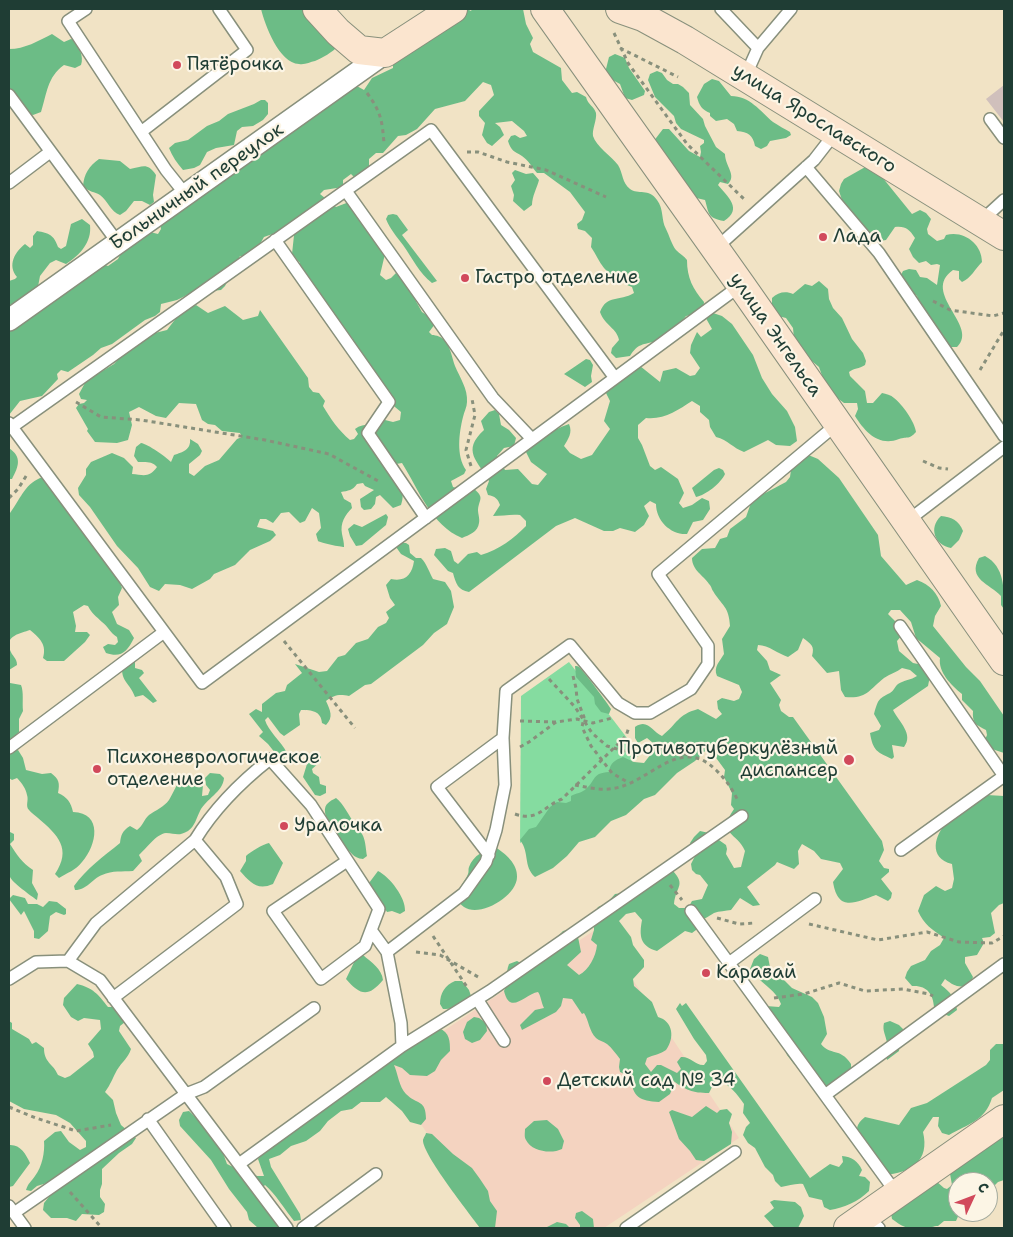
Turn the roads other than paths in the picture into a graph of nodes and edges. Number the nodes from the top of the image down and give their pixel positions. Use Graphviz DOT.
graph roads {
  1 [pos="86,9"];
  2 [pos="219,9"];
  3 [pos="317,9"];
  4 [pos="453,9"];
  5 [pos="544,9"];
  6 [pos="721,9"];
  7 [pos="791,9"];
  8 [pos="617,20"];
  9 [pos="758,48"];
  10 [pos="385,53"];
  11 [pos="746,77"];
  12 [pos="9,95"];
  13 [pos="990,119"];
  14 [pos="141,132"];
  15 [pos="835,132"];
  16 [pos="1004,138"];
  17 [pos="50,152"];
  18 [pos="806,167"];
  19 [pos="9,183"];
  20 [pos="346,191"];
  21 [pos="186,195"];
  22 [pos="1004,200"];
  23 [pos="980,222"];
  24 [pos="1004,236"];
  25 [pos="276,240"];
  26 [pos="118,243"];
  27 [pos="715,249"];
  28 [pos="741,285"];
  29 [pos="9,320"];
  30 [pos="615,378"];
  31 [pos="837,424"];
  32 [pos="10,425"];
  33 [pos="1004,436"];
  34 [pos="532,439"];
  35 [pos="1004,447"];
  36 [pos="426,518"];
  37 [pos="906,522"];
  38 [pos="900,626"];
  39 [pos="164,632"];
  40 [pos="1004,662"];
  41 [pos="503,738"];
  42 [pos="9,748"];
  43 [pos="1004,776"];
  44 [pos="742,816"];
  45 [pos="195,840"];
  46 [pos="901,850"];
  47 [pos="489,855"];
  48 [pos="347,861"];
  49 [pos="815,900"];
  50 [pos="691,911"];
  51 [pos="371,930"];
  52 [pos="392,948"];
  53 [pos="68,961"];
  54 [pos="729,964"];
  55 [pos="1004,964"];
  56 [pos="9,980"];
  57 [pos="113,998"];
  58 [pos="478,999"];
  59 [pos="314,1008"];
  60 [pos="504,1041"];
  61 [pos="402,1046"];
  62 [pos="186,1094"];
  63 [pos="825,1094"];
  64 [pos="148,1119"];
  65 [pos="1004,1119"];
  66 [pos="735,1152"];
  67 [pos="239,1164"];
  68 [pos="376,1174"];
  69 [pos="897,1194"];
  70 [pos="16,1217"];
  71 [pos="864,1224"];
  72 [pos="9,1227"];
  73 [pos="225,1228"];
  74 [pos="286,1228"];
  75 [pos="303,1228"];
  76 [pos="626,1228"];
  1 -- 14 [label="lane"];
  2 -- 14 [label="lane"];
  3 -- 10 [label="street"];
  4 -- 10 [label="street"];
  5 -- 27 [label="street, улица Энгельса"];
  6 -- 9 [label="lane"];
  7 -- 9 [label="lane"];
  8 -- 11 [label="street, улица Ярославского"];
  9 -- 11 [label="lane"];
  10 -- 21 [label="street, Больничный переулок"];
  11 -- 15 [label="street, улица Ярославского"];
  12 -- 17 [label="lane"];
  13 -- 16 [label="lane"];
  14 -- 21 [label="lane"];
  15 -- 18 [label="lane"];
  15 -- 23 [label="street, улица Ярославского"];
  17 -- 19 [label="lane"];
  17 -- 26 [label="lane"];
  18 -- 27 [label="lane"];
  18 -- 33 [label="lane"];
  20 -- 25 [label="lane"];
  20 -- 30 [label="lane"];
  20 -- 34 [label="lane"];
  21 -- 26 [label="street, Больничный переулок"];
  22 -- 23 [label="lane"];
  23 -- 24 [label="street, улица Ярославского"];
  25 -- 32 [label="lane"];
  25 -- 36 [label="lane"];
  26 -- 29 [label="street, Больничный переулок"];
  27 -- 28 [label="street, улица Энгельса"];
  28 -- 30 [label="lane"];
  28 -- 31 [label="street, улица Энгельса"];
  30 -- 34 [label="lane"];
  31 -- 37 [label="street, улица Энгельса"];
  31 -- 41 [label="lane"];
  32 -- 39 [label="lane"];
  34 -- 36 [label="lane"];
  35 -- 37 [label="lane"];
  36 -- 39 [label="lane"];
  37 -- 40 [label="street, улица Энгельса"];
  38 -- 43 [label="lane"];
  39 -- 42 [label="lane"];
  41 -- 47 [label="lane"];
  41 -- 47 [label="lane"];
  43 -- 46 [label="lane"];
  44 -- 58 [label="lane"];
  45 -- 48 [label="lane"];
  45 -- 53 [label="lane"];
  45 -- 57 [label="lane"];
  47 -- 52 [label="lane"];
  48 -- 51 [label="lane"];
  48 -- 51 [label="lane"];
  49 -- 54 [label="lane"];
  50 -- 54 [label="lane"];
  51 -- 52 [label="lane"];
  52 -- 61 [label="lane"];
  53 -- 56 [label="lane"];
  53 -- 57 [label="lane"];
  54 -- 63 [label="lane"];
  55 -- 63 [label="lane"];
  57 -- 62 [label="lane"];
  58 -- 60 [label="lane"];
  58 -- 61 [label="lane"];
  59 -- 62 [label="lane"];
  61 -- 67 [label="lane"];
  62 -- 64 [label="lane"];
  62 -- 67 [label="lane"];
  63 -- 69 [label="lane"];
  64 -- 70 [label="lane"];
  64 -- 73 [label="lane"];
  65 -- 69 [label="street"];
  66 -- 76 [label="lane"];
  67 -- 74 [label="lane"];
  68 -- 75 [label="lane"];
  69 -- 71 [label="street"];
  70 -- 72 [label="lane"];
}
